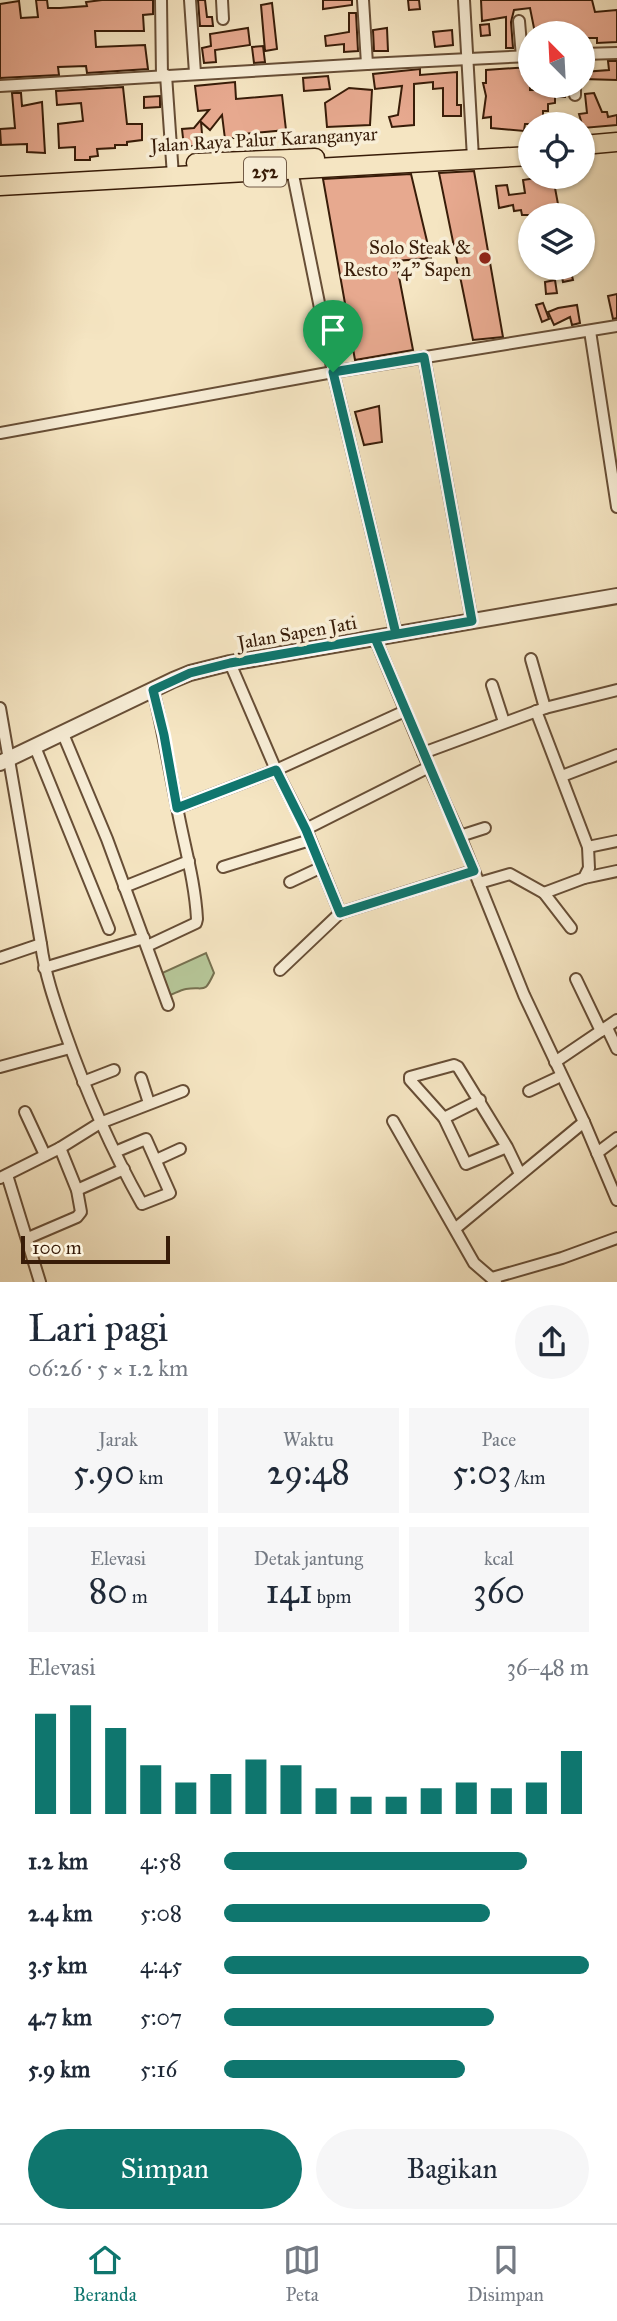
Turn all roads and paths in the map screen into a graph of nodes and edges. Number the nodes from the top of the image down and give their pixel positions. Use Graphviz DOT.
graph roads {
  1 [pos="161,0"];
  2 [pos="190,0"];
  3 [pos="222,0"];
  4 [pos="363,0"];
  5 [pos="464,0"];
  6 [pos="223,19"];
  7 [pos="617,52"];
  8 [pos="595,53"];
  9 [pos="518,57"];
  10 [pos="469,59"];
  11 [pos="367,64"];
  12 [pos="195,74"];
  13 [pos="164,75"];
  14 [pos="0,86"];
  15 [pos="617,142"];
  16 [pos="595,144"];
  17 [pos="518,149"];
  18 [pos="617,152"];
  19 [pos="595,153"];
  20 [pos="473,155"];
  21 [pos="518,156"];
  22 [pos="291,164"];
  23 [pos="172,170"];
  24 [pos="0,174"];
  25 [pos="0,186"];
  26 [pos="617,326"];
  27 [pos="590,331"];
  28 [pos="424,357"];
  29 [pos="333,372"];
  30 [pos="0,433"];
  31 [pos="615,486"];
  32 [pos="617,507"];
  33 [pos="617,597"];
  34 [pos="472,621"];
  35 [pos="396,634"];
  36 [pos="375,638"];
  37 [pos="531,659"];
  38 [pos="230,663"];
  39 [pos="492,684"];
  40 [pos="153,690"];
  41 [pos="617,690"];
  42 [pos="0,708"];
  43 [pos="540,709"];
  44 [pos="405,711"];
  45 [pos="504,722"];
  46 [pos="63,734"];
  47 [pos="34,747"];
  48 [pos="423,753"];
  49 [pos="617,755"];
  50 [pos="4,760"];
  51 [pos="429,767"];
  52 [pos="276,770"];
  53 [pos="562,776"];
  54 [pos="177,808"];
  55 [pos="485,828"];
  56 [pos="308,835"];
  57 [pos="460,836"];
  58 [pos="617,841"];
  59 [pos="589,847"];
  60 [pos="189,861"];
  61 [pos="223,867"];
  62 [pos="322,867"];
  63 [pos="474,871"];
  64 [pos="617,871"];
  65 [pos="584,878"];
  66 [pos="290,882"];
  67 [pos="479,883"];
  68 [pos="124,887"];
  69 [pos="544,893"];
  70 [pos="340,913"];
  71 [pos="571,928"];
  72 [pos="109,929"];
  73 [pos="145,942"];
  74 [pos="41,944"];
  75 [pos="0,958"];
  76 [pos="44,968"];
  77 [pos="281,970"];
  78 [pos="576,979"];
  79 [pos="168,1005"];
  80 [pos="617,1020"];
  81 [pos="604,1030"];
  82 [pos="70,1048"];
  83 [pos="617,1049"];
  84 [pos="555,1062"];
  85 [pos="0,1067"];
  86 [pos="114,1070"];
  87 [pos="561,1076"];
  88 [pos="141,1078"];
  89 [pos="83,1082"];
  90 [pos="183,1091"];
  91 [pos="530,1091"];
  92 [pos="480,1100"];
  93 [pos="149,1103"];
  94 [pos="25,1112"];
  95 [pos="444,1118"];
  96 [pos="393,1121"];
  97 [pos="584,1122"];
  98 [pos="100,1123"];
  99 [pos="617,1138"];
  100 [pos="507,1147"];
  101 [pos="60,1148"];
  102 [pos="180,1149"];
  103 [pos="115,1152"];
  104 [pos="597,1153"];
  105 [pos="45,1155"];
  106 [pos="156,1160"];
  107 [pos="124,1169"];
  108 [pos="520,1174"];
  109 [pos="3,1177"];
  110 [pos="77,1190"];
  111 [pos="617,1200"];
  112 [pos="456,1228"];
  113 [pos="28,1238"];
  114 [pos="617,1238"];
  115 [pos="494,1280"];
  116 [pos="40,1282"];
  1 -- 13 [label="street"];
  2 -- 12 [label="street"];
  3 -- 6 [label="street"];
  4 -- 11 [label="street"];
  5 -- 10 [label="street"];
  7 -- 8 [label="street"];
  9 -- 10 [label="street"];
  10 -- 11 [label="street"];
  10 -- 20 [label="street"];
  11 -- 12 [label="street"];
  12 -- 13 [label="street"];
  13 -- 14 [label="street"];
  13 -- 23 [label="street"];
  15 -- 16 [label="main road"];
  17 -- 20 [label="main road, Jalan Raya Palur Karanganyar / 252"];
  18 -- 19 [label="main road"];
  20 -- 21 [label="main road, Jalan Raya Palur Karanganyar / 252"];
  20 -- 22 [label="main road, Jalan Raya Palur Karanganyar / 252"];
  22 -- 23 [label="main road, Jalan Raya Palur Karanganyar / 252"];
  22 -- 29 [label="street"];
  23 -- 24 [label="main road, Jalan Raya Palur Karanganyar / 252"];
  23 -- 25 [label="main road, Jalan Raya Palur Karanganyar / 252"];
  26 -- 27 [label="street"];
  27 -- 28 [label="street"];
  27 -- 31 [label="street"];
  28 -- 29 [label="street"];
  28 -- 34 [label="street"];
  29 -- 30 [label="street"];
  29 -- 35 [label="street"];
  31 -- 32 [label="street"];
  33 -- 34 [label="street, Jalan Sapen Jati"];
  34 -- 35 [label="street, Jalan Sapen Jati"];
  35 -- 36 [label="street, Jalan Sapen Jati"];
  36 -- 38 [label="street, Jalan Sapen Jati"];
  36 -- 44 [label="street"];
  37 -- 43 [label="street"];
  38 -- 40 [label="street, Jalan Sapen Jati"];
  38 -- 52 [label="street"];
  39 -- 45 [label="street"];
  40 -- 46 [label="street, Jalan Sapen Jati"];
  40 -- 54 [label="street"];
  41 -- 43 [label="street"];
  42 -- 50 [label="street"];
  43 -- 45 [label="street"];
  43 -- 53 [label="street"];
  44 -- 48 [label="street"];
  44 -- 52 [label="street"];
  45 -- 48 [label="street"];
  46 -- 47 [label="street, Jalan Sapen Jati"];
  46 -- 68 [label="street"];
  47 -- 50 [label="street, Jalan Sapen Jati"];
  47 -- 72 [label="street"];
  48 -- 51 [label="street"];
  49 -- 53 [label="street"];
  50 -- 74 [label="street"];
  51 -- 56 [label="street"];
  51 -- 57 [label="street"];
  52 -- 54 [label="street"];
  52 -- 56 [label="street"];
  53 -- 59 [label="street"];
  54 -- 60 [label="street"];
  55 -- 57 [label="street"];
  56 -- 61 [label="street"];
  56 -- 62 [label="street"];
  57 -- 63 [label="street"];
  58 -- 59 [label="street"];
  59 -- 65 [label="street"];
  60 -- 68 [label="street"];
  60 -- 73 [label="street"];
  62 -- 66 [label="street"];
  62 -- 70 [label="street"];
  63 -- 67 [label="street"];
  63 -- 70 [label="street"];
  64 -- 65 [label="street"];
  65 -- 69 [label="street"];
  67 -- 69 [label="street"];
  67 -- 84 [label="street"];
  68 -- 73 [label="street"];
  69 -- 71 [label="street"];
  70 -- 77 [label="street"];
  73 -- 76 [label="street"];
  73 -- 79 [label="street"];
  74 -- 75 [label="street"];
  74 -- 76 [label="street"];
  76 -- 82 [label="street"];
  78 -- 81 [label="street"];
  80 -- 81 [label="street"];
  81 -- 83 [label="street"];
  81 -- 84 [label="street"];
  82 -- 85 [label="street"];
  82 -- 89 [label="street"];
  84 -- 87 [label="street"];
  86 -- 89 [label="street"];
  87 -- 91 [label="street"];
  87 -- 97 [label="street"];
  88 -- 93 [label="street"];
  89 -- 98 [label="street"];
  90 -- 93 [label="street"];
  92 -- 95 [label="street"];
  92 -- 95 [label="street"];
  92 -- 100 [label="street"];
  93 -- 98 [label="street"];
  94 -- 105 [label="street"];
  95 -- 100 [label="street"];
  96 -- 112 [label="street"];
  97 -- 104 [label="street"];
  97 -- 108 [label="street"];
  98 -- 101 [label="street"];
  98 -- 103 [label="street"];
  99 -- 104 [label="street"];
  100 -- 108 [label="street"];
  101 -- 105 [label="street"];
  101 -- 110 [label="street"];
  102 -- 106 [label="street"];
  103 -- 106 [label="street"];
  103 -- 107 [label="street"];
  104 -- 111 [label="street"];
  105 -- 109 [label="street"];
  106 -- 107 [label="street"];
  107 -- 110 [label="street"];
  108 -- 112 [label="street"];
  109 -- 113 [label="street"];
  110 -- 113 [label="street"];
  112 -- 115 [label="street"];
  113 -- 116 [label="street"];
  114 -- 115 [label="street"];
}
